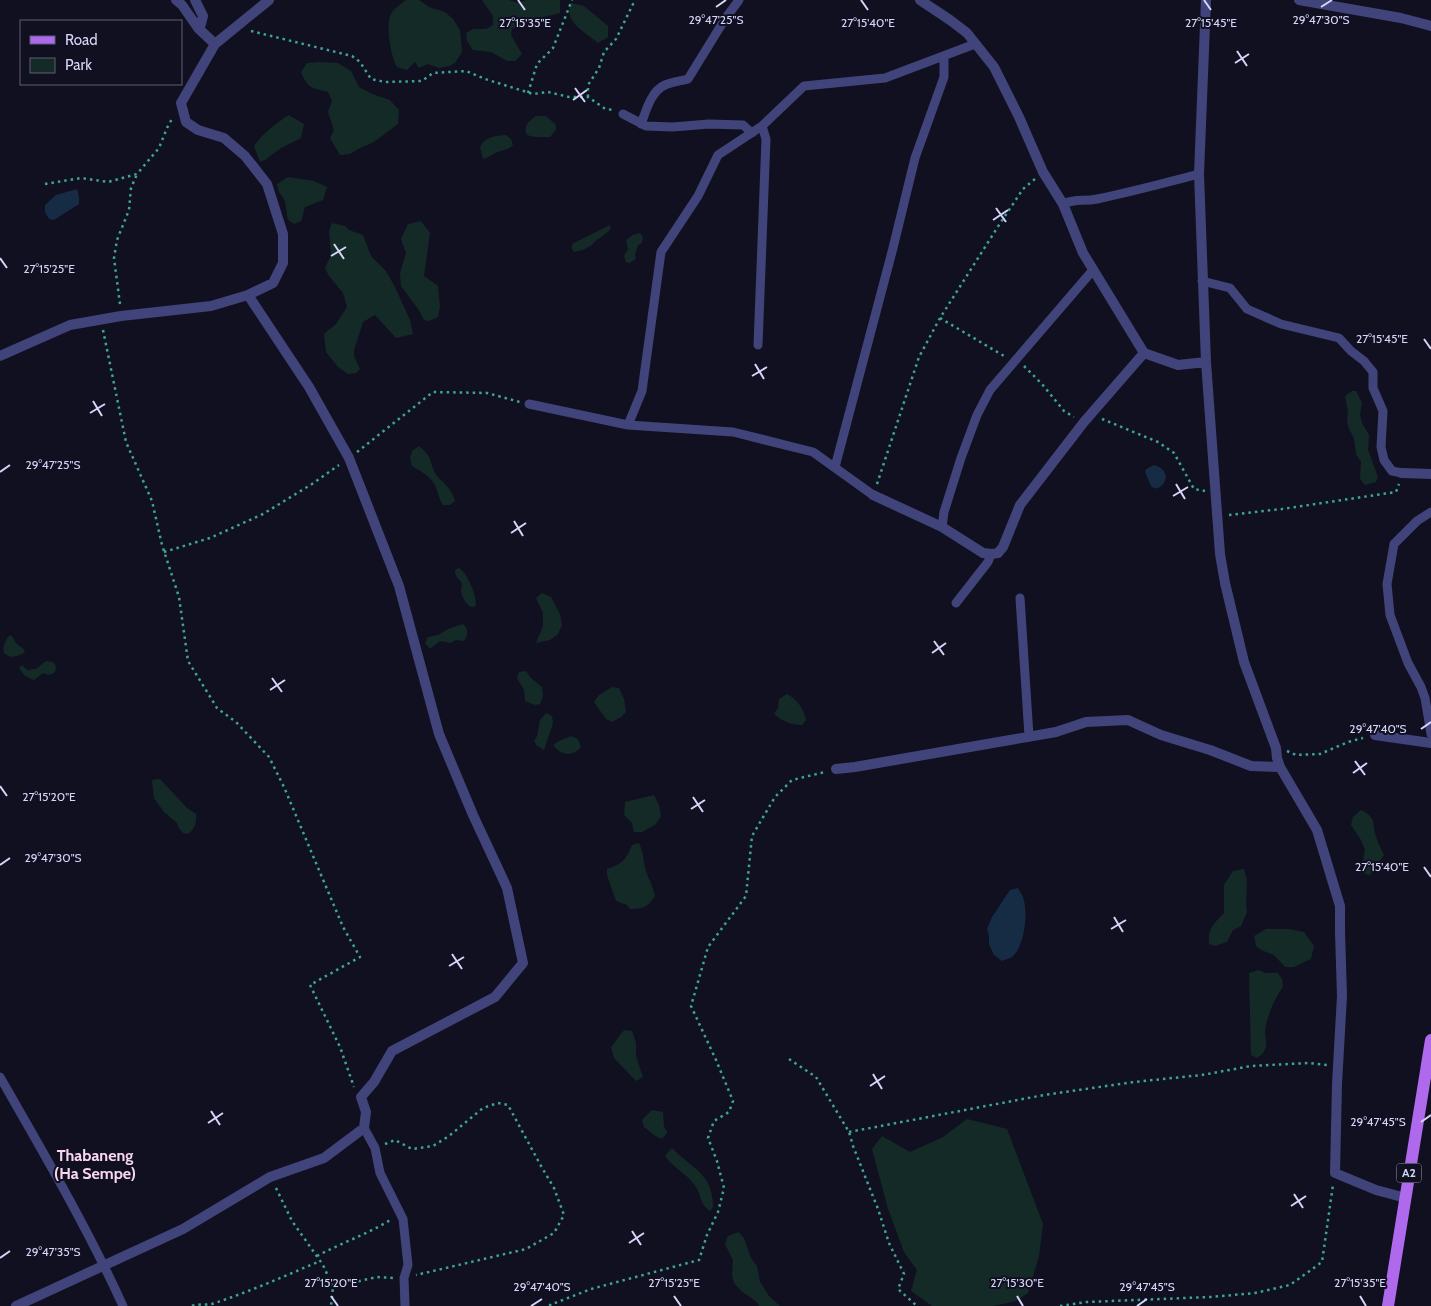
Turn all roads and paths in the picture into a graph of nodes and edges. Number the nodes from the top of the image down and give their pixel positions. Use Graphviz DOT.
graph roads {
  1 [pos="176,0"];
  2 [pos="196,0"];
  3 [pos="269,0"];
  4 [pos="572,0"];
  5 [pos="635,0"];
  6 [pos="739,0"];
  7 [pos="920,0"];
  8 [pos="1206,0"];
  9 [pos="1299,0"];
  10 [pos="1431,26"];
  11 [pos="236,27"];
  12 [pos="198,28"];
  13 [pos="215,44"];
  14 [pos="975,44"];
  15 [pos="944,56"];
  16 [pos="528,93"];
  17 [pos="588,97"];
  18 [pos="181,103"];
  19 [pos="623,114"];
  20 [pos="641,124"];
  21 [pos="762,126"];
  22 [pos="752,133"];
  23 [pos="1042,172"];
  24 [pos="137,174"];
  25 [pos="1199,174"];
  26 [pos="44,184"];
  27 [pos="1063,204"];
  28 [pos="1093,270"];
  29 [pos="1202,281"];
  30 [pos="248,296"];
  31 [pos="121,316"];
  32 [pos="101,319"];
  33 [pos="758,345"];
  34 [pos="1144,353"];
  35 [pos="0,356"];
  36 [pos="1206,362"];
  37 [pos="529,404"];
  38 [pos="1090,415"];
  39 [pos="628,425"];
  40 [pos="349,458"];
  41 [pos="834,467"];
  42 [pos="1402,473"];
  43 [pos="1431,474"];
  44 [pos="1216,494"];
  45 [pos="873,495"];
  46 [pos="1431,512"];
  47 [pos="1218,516"];
  48 [pos="942,527"];
  49 [pos="164,552"];
  50 [pos="991,554"];
  51 [pos="1020,598"];
  52 [pos="956,602"];
  53 [pos="1431,734"];
  54 [pos="1375,735"];
  55 [pos="1029,736"];
  56 [pos="1431,743"];
  57 [pos="1276,748"];
  58 [pos="1280,767"];
  59 [pos="836,769"];
  60 [pos="1431,1040"];
  61 [pos="790,1059"];
  62 [pos="1338,1066"];
  63 [pos="0,1076"];
  64 [pos="361,1097"];
  65 [pos="364,1128"];
  66 [pos="849,1132"];
  67 [pos="374,1148"];
  68 [pos="1335,1172"];
  69 [pos="270,1177"];
  70 [pos="1406,1198"];
  71 [pos="400,1214"];
  72 [pos="317,1256"];
  73 [pos="320,1261"];
  74 [pos="104,1265"];
  75 [pos="404,1278"];
  76 [pos="332,1287"];
  77 [pos="16,1306"];
  78 [pos="123,1306"];
  79 [pos="192,1306"];
  80 [pos="331,1306"];
  81 [pos="405,1306"];
  82 [pos="550,1306"];
  83 [pos="917,1306"];
  84 [pos="1060,1306"];
  85 [pos="1388,1306"];
  1 -- 12 [label="street"];
  2 -- 12 [label="street"];
  3 -- 11 [label="street"];
  4 -- 16 [label="path"];
  5 -- 17 [label="path"];
  6 -- 20 [label="lane"];
  7 -- 14 [label="street"];
  8 -- 25 [label="street"];
  9 -- 10 [label="street"];
  11 -- 13 [label="street"];
  11 -- 16 [label="path"];
  12 -- 13 [label="street"];
  13 -- 18 [label="street"];
  14 -- 15 [label="lane"];
  14 -- 23 [label="street"];
  15 -- 21 [label="lane"];
  15 -- 41 [label="lane"];
  16 -- 17 [label="path"];
  17 -- 19 [label="path"];
  18 -- 24 [label="path"];
  18 -- 30 [label="street"];
  19 -- 20 [label="lane"];
  20 -- 22 [label="lane"];
  21 -- 22 [label="lane"];
  21 -- 33 [label="lane"];
  22 -- 39 [label="lane"];
  23 -- 27 [label="street"];
  23 -- 45 [label="path"];
  24 -- 26 [label="path"];
  24 -- 31 [label="path"];
  25 -- 27 [label="lane"];
  25 -- 29 [label="street"];
  27 -- 28 [label="street"];
  28 -- 34 [label="street"];
  28 -- 48 [label="lane"];
  29 -- 36 [label="street"];
  29 -- 42 [label="lane"];
  30 -- 31 [label="street"];
  30 -- 40 [label="street"];
  31 -- 32 [label="street"];
  32 -- 35 [label="street"];
  32 -- 49 [label="path"];
  34 -- 36 [label="street"];
  34 -- 38 [label="street"];
  36 -- 44 [label="street"];
  37 -- 39 [label="lane"];
  37 -- 40 [label="path"];
  38 -- 44 [label="path"];
  38 -- 50 [label="street"];
  39 -- 41 [label="lane"];
  40 -- 49 [label="path"];
  40 -- 64 [label="street"];
  41 -- 45 [label="lane"];
  42 -- 43 [label="street"];
  42 -- 47 [label="path"];
  44 -- 47 [label="street"];
  45 -- 48 [label="street"];
  46 -- 53 [label="lane"];
  47 -- 57 [label="street"];
  48 -- 50 [label="street"];
  49 -- 64 [label="path"];
  50 -- 52 [label="lane"];
  51 -- 55 [label="lane"];
  54 -- 56 [label="street"];
  54 -- 57 [label="path"];
  55 -- 58 [label="street"];
  55 -- 59 [label="street"];
  57 -- 58 [label="street"];
  58 -- 62 [label="street"];
  59 -- 82 [label="path"];
  60 -- 70 [label="main road, A2"];
  61 -- 66 [label="path"];
  62 -- 66 [label="path"];
  62 -- 68 [label="street"];
  63 -- 74 [label="lane"];
  64 -- 65 [label="street"];
  65 -- 67 [label="lane"];
  65 -- 69 [label="street"];
  66 -- 83 [label="path"];
  67 -- 71 [label="lane"];
  67 -- 75 [label="path"];
  68 -- 70 [label="street"];
  68 -- 84 [label="path"];
  69 -- 72 [label="path"];
  69 -- 74 [label="street"];
  70 -- 85 [label="main road, A2"];
  71 -- 72 [label="path"];
  71 -- 75 [label="lane"];
  72 -- 73 [label="path"];
  73 -- 76 [label="path"];
  73 -- 79 [label="path"];
  74 -- 77 [label="street"];
  74 -- 78 [label="lane"];
  75 -- 76 [label="path"];
  75 -- 81 [label="lane"];
  76 -- 80 [label="path"];
}
